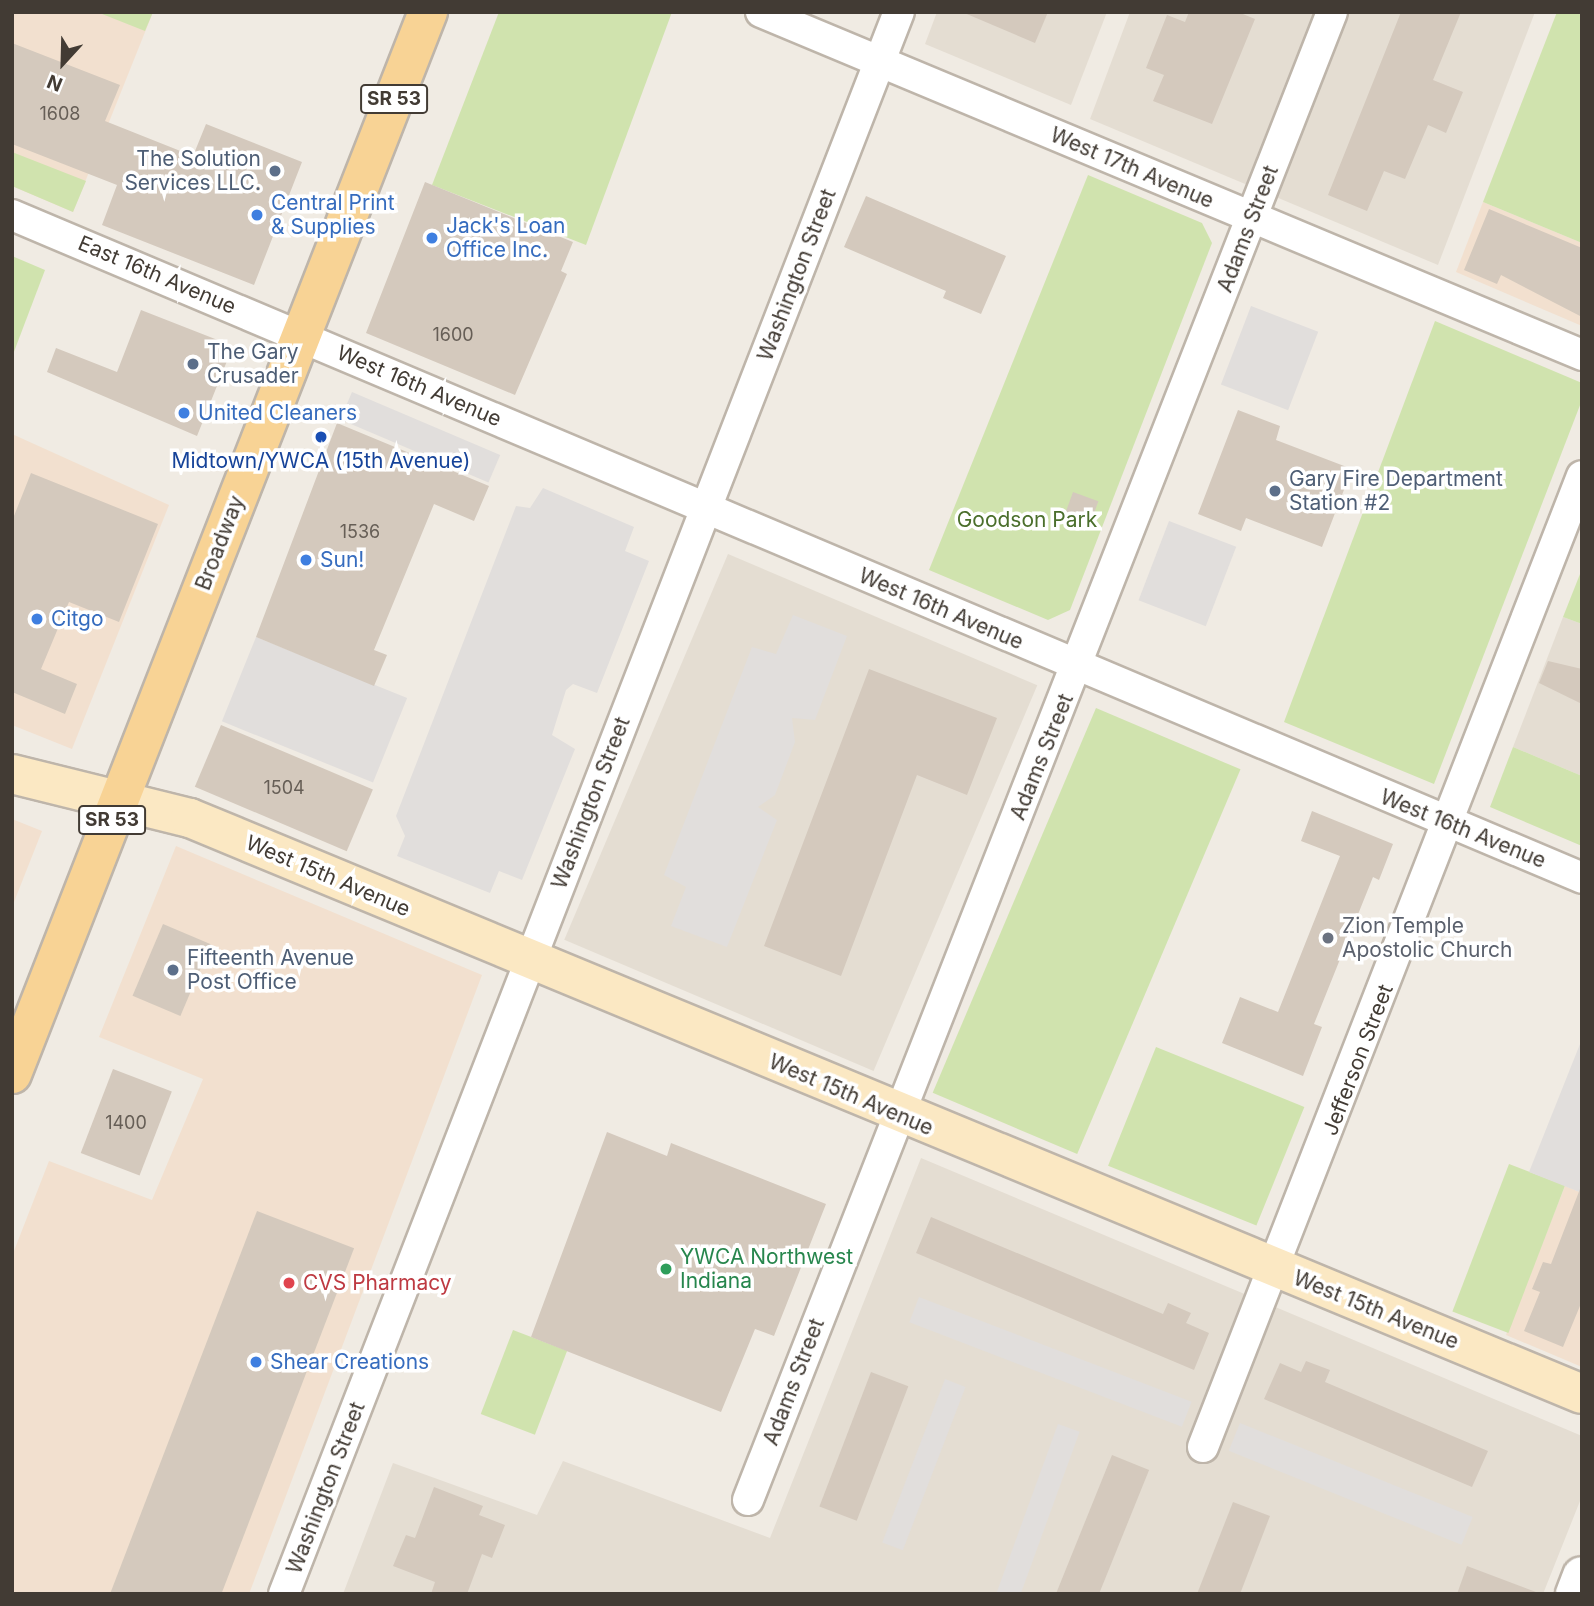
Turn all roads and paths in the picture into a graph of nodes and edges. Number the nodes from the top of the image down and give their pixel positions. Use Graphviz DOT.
graph roads {
  1 [pos="428,12"];
  2 [pos="761,12"];
  3 [pos="899,12"];
  4 [pos="1332,12"];
  5 [pos="879,62"];
  6 [pos="12,215"];
  7 [pos="1252,218"];
  8 [pos="302,335"];
  9 [pos="1582,355"];
  10 [pos="1582,476"];
  11 [pos="706,509"];
  12 [pos="1078,669"];
  13 [pos="12,774"];
  14 [pos="118,804"];
  15 [pos="1449,823"];
  16 [pos="1582,878"];
  17 [pos="531,960"];
  18 [pos="12,1074"];
  19 [pos="898,1115"];
  20 [pos="1275,1269"];
  21 [pos="1582,1394"];
  22 [pos="1203,1447"];
  23 [pos="748,1500"];
  24 [pos="1582,1576"];
  25 [pos="284,1594"];
  26 [pos="1575,1594"];
  1 -- 8 [label="main road, Broadway / SR 53"];
  2 -- 5 [label="street, West 17th Avenue"];
  3 -- 5 [label="street, Washington Street"];
  4 -- 7 [label="street, Adams Street"];
  5 -- 7 [label="street, West 17th Avenue"];
  5 -- 11 [label="street, Washington Street"];
  6 -- 8 [label="street, East 16th Avenue"];
  7 -- 9 [label="street, West 17th Avenue"];
  7 -- 12 [label="street, Adams Street"];
  8 -- 11 [label="street, West 16th Avenue"];
  8 -- 14 [label="main road, Broadway / SR 53"];
  10 -- 15 [label="street, Jefferson Street"];
  11 -- 12 [label="street, West 16th Avenue"];
  11 -- 17 [label="street, Washington Street"];
  12 -- 15 [label="street, West 16th Avenue"];
  12 -- 19 [label="street, Adams Street"];
  13 -- 14 [label="main road, West 15th Avenue"];
  14 -- 17 [label="main road, West 15th Avenue"];
  14 -- 18 [label="main road, Broadway / SR 53"];
  15 -- 16 [label="street, West 16th Avenue"];
  15 -- 20 [label="street, Jefferson Street"];
  17 -- 19 [label="main road, West 15th Avenue"];
  17 -- 25 [label="street, Washington Street"];
  19 -- 20 [label="main road, West 15th Avenue"];
  19 -- 23 [label="street, Adams Street"];
  20 -- 21 [label="main road, West 15th Avenue"];
  20 -- 22 [label="street, Jefferson Street"];
  24 -- 26 [label="street"];
}
